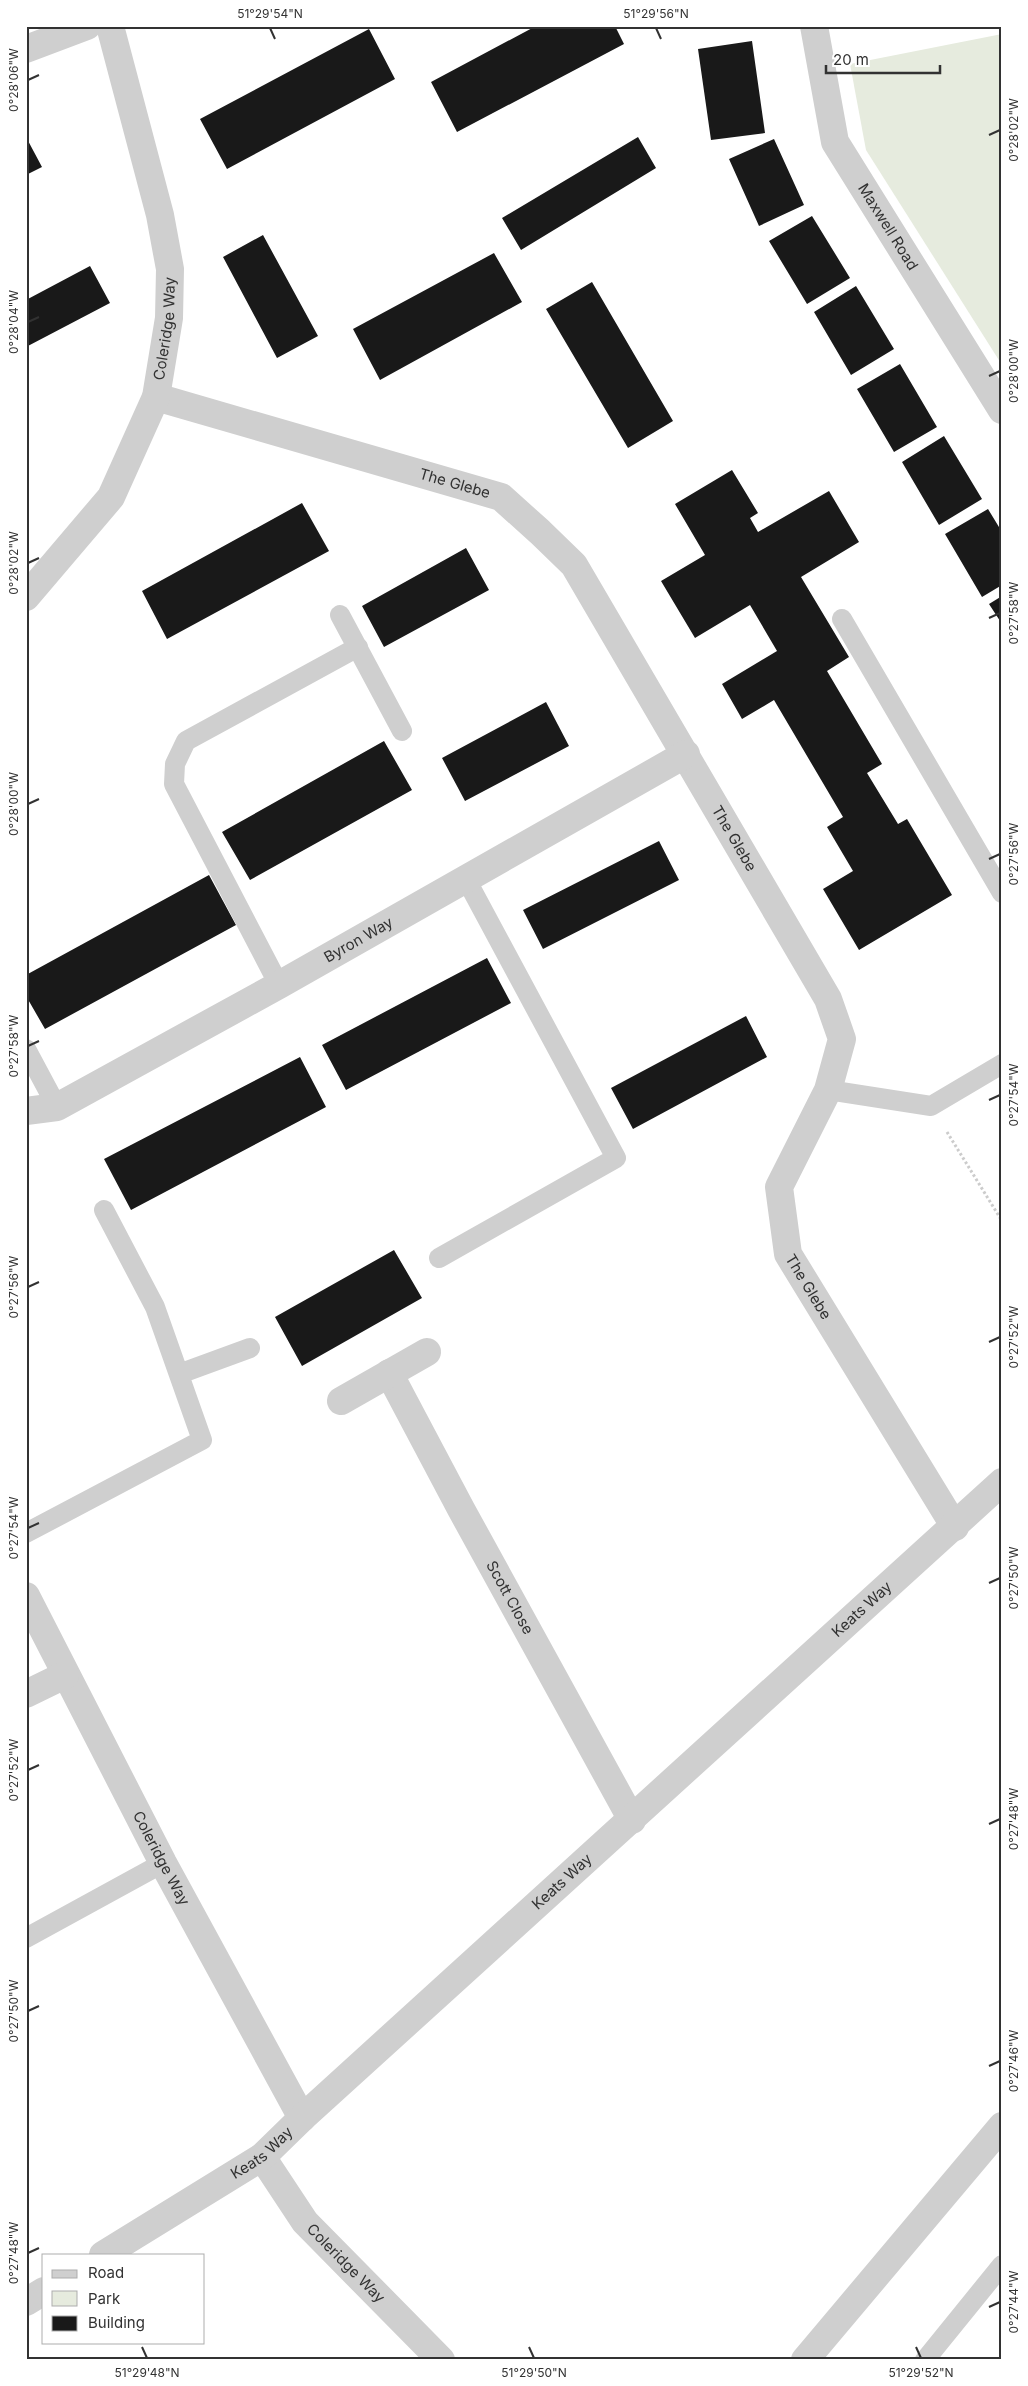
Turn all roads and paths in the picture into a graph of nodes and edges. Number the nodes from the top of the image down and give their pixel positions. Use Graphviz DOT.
graph roads {
  1 [pos="87,26"];
  2 [pos="110,26"];
  3 [pos="814,26"];
  4 [pos="26,50"];
  5 [pos="156,398"];
  6 [pos="1002,410"];
  7 [pos="26,597"];
  8 [pos="340,615"];
  9 [pos="842,619"];
  10 [pos="358,647"];
  11 [pos="402,731"];
  12 [pos="686,754"];
  13 [pos="466,879"];
  14 [pos="1002,893"];
  15 [pos="279,985"];
  16 [pos="26,1049"];
  17 [pos="1002,1064"];
  18 [pos="828,1090"];
  19 [pos="931,1106"];
  20 [pos="57,1107"];
  21 [pos="26,1111"];
  22 [pos="104,1210"];
  23 [pos="1002,1220"];
  24 [pos="439,1258"];
  25 [pos="250,1348"];
  26 [pos="427,1352"];
  27 [pos="389,1373"];
  28 [pos="179,1374"];
  29 [pos="341,1401"];
  30 [pos="1002,1482"];
  31 [pos="955,1527"];
  32 [pos="26,1533"];
  33 [pos="26,1596"];
  34 [pos="65,1675"];
  35 [pos="26,1694"];
  36 [pos="632,1820"];
  37 [pos="163,1863"];
  38 [pos="26,1938"];
  39 [pos="302,2118"];
  40 [pos="1002,2126"];
  41 [pos="262,2157"];
  42 [pos="105,2254"];
  43 [pos="1002,2265"];
  44 [pos="42,2292"];
  45 [pos="26,2302"];
  46 [pos="440,2360"];
  47 [pos="805,2360"];
  48 [pos="925,2360"];
  1 -- 4 [label="street"];
  2 -- 5 [label="street, Coleridge Way"];
  3 -- 6 [label="street, Maxwell Road"];
  5 -- 7 [label="street, Coleridge Way"];
  5 -- 12 [label="street, The Glebe"];
  8 -- 10 [label="lane"];
  9 -- 14 [label="lane"];
  10 -- 11 [label="lane"];
  10 -- 15 [label="lane"];
  12 -- 13 [label="street, Byron Way"];
  12 -- 18 [label="street, The Glebe"];
  13 -- 15 [label="street, Byron Way"];
  13 -- 24 [label="lane"];
  15 -- 20 [label="street, Byron Way"];
  16 -- 20 [label="lane"];
  17 -- 19 [label="lane"];
  18 -- 19 [label="lane"];
  18 -- 31 [label="street, The Glebe"];
  19 -- 23 [label="path"];
  20 -- 21 [label="street, Byron Way"];
  22 -- 28 [label="lane"];
  25 -- 28 [label="lane"];
  26 -- 27 [label="street"];
  27 -- 29 [label="street"];
  27 -- 36 [label="street, Scott Close"];
  28 -- 32 [label="lane"];
  30 -- 31 [label="street, Keats Way"];
  31 -- 36 [label="street, Keats Way"];
  33 -- 34 [label="street, Coleridge Way"];
  34 -- 35 [label="street"];
  34 -- 37 [label="street, Coleridge Way"];
  36 -- 39 [label="street, Keats Way"];
  37 -- 38 [label="lane"];
  37 -- 39 [label="street, Coleridge Way"];
  39 -- 41 [label="street, Keats Way"];
  40 -- 47 [label="street"];
  41 -- 42 [label="street, Keats Way"];
  41 -- 46 [label="street, Coleridge Way"];
  43 -- 48 [label="lane"];
  44 -- 45 [label="street"];
}
